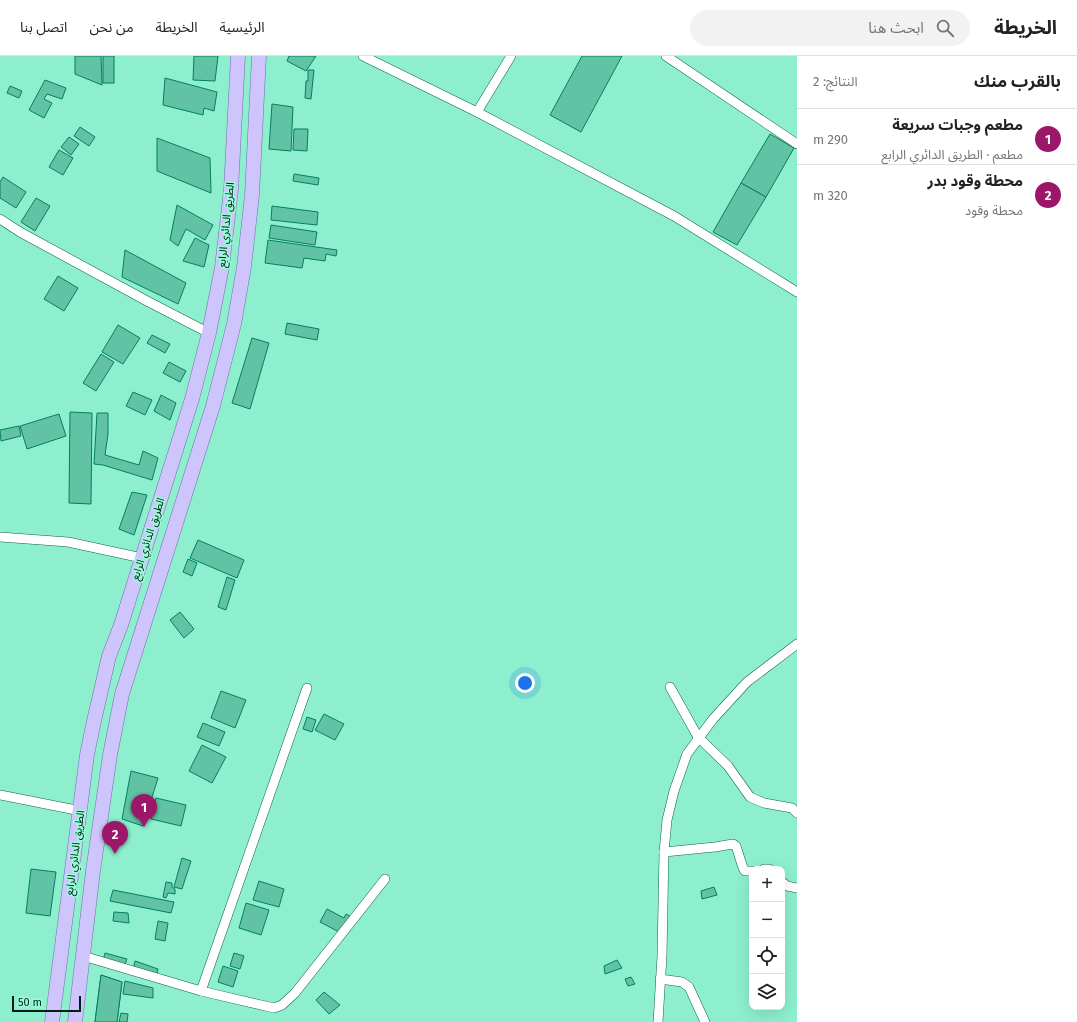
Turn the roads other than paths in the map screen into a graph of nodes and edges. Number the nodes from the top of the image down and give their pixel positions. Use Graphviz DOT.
graph roads {
  1 [pos="238,56"];
  2 [pos="259,56"];
  3 [pos="363,56"];
  4 [pos="511,56"];
  5 [pos="666,56"];
  6 [pos="477,112"];
  7 [pos="797,144"];
  8 [pos="0,219"];
  9 [pos="797,292"];
  10 [pos="209,333"];
  11 [pos="0,537"];
  12 [pos="142,558"];
  13 [pos="797,644"];
  14 [pos="670,687"];
  15 [pos="307,688"];
  16 [pos="698,738"];
  17 [pos="0,795"];
  18 [pos="81,811"];
  19 [pos="797,812"];
  20 [pos="664,852"];
  21 [pos="749,871"];
  22 [pos="385,879"];
  23 [pos="785,884"];
  24 [pos="797,888"];
  25 [pos="83,956"];
  26 [pos="660,979"];
  27 [pos="201,991"];
  28 [pos="52,1022"];
  29 [pos="75,1022"];
  30 [pos="658,1022"];
  31 [pos="706,1022"];
  1 -- 10 [label="main road, الطريق الدائري الرابع"];
  2 -- 25 [label="main road, الطريق الدائري الرابع"];
  3 -- 6 [label="street"];
  4 -- 6 [label="street"];
  5 -- 7 [label="street"];
  6 -- 9 [label="street"];
  8 -- 10 [label="street"];
  10 -- 12 [label="main road, الطريق الدائري الرابع"];
  11 -- 12 [label="street"];
  12 -- 18 [label="main road, الطريق الدائري الرابع"];
  13 -- 16 [label="street"];
  14 -- 16 [label="street"];
  15 -- 27 [label="street"];
  16 -- 19 [label="street"];
  16 -- 20 [label="street"];
  17 -- 18 [label="street"];
  18 -- 28 [label="main road, الطريق الدائري الرابع"];
  20 -- 21 [label="street"];
  20 -- 26 [label="street"];
  22 -- 27 [label="street"];
  23 -- 24 [label="street"];
  25 -- 27 [label="street"];
  25 -- 29 [label="main road, الطريق الدائري الرابع"];
  26 -- 30 [label="street"];
  26 -- 31 [label="street"];
}
